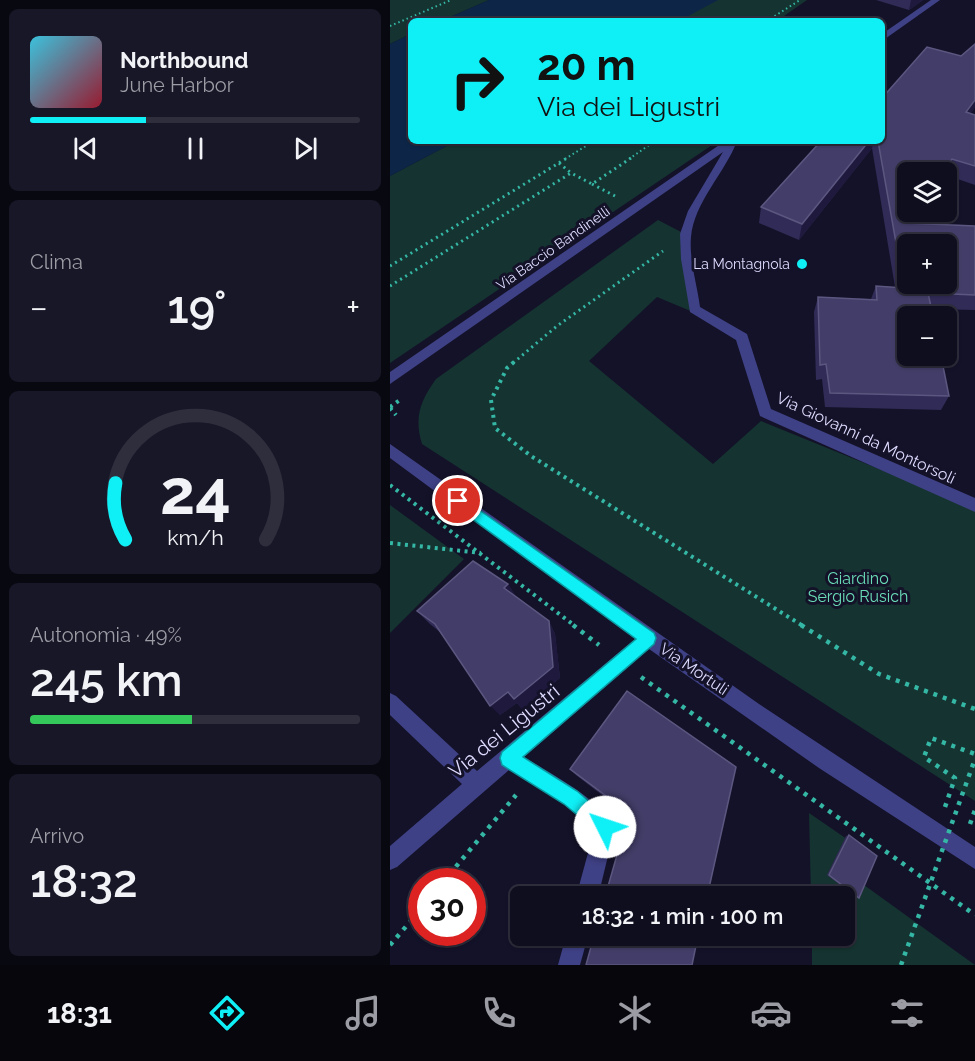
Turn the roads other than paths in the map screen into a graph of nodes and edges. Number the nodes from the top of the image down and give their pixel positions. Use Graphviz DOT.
graph roads {
  1 [pos="936,0"];
  2 [pos="885,36"];
  3 [pos="728,144"];
  4 [pos="731,144"];
  5 [pos="390,379"];
  6 [pos="390,450"];
  7 [pos="975,505"];
  8 [pos="648,638"];
  9 [pos="390,702"];
  10 [pos="508,758"];
  11 [pos="476,784"];
  12 [pos="975,859"];
  13 [pos="390,860"];
  14 [pos="590,886"];
  15 [pos="574,946"];
  16 [pos="569,965"];
  1 -- 2 [label="street"];
  3 -- 5 [label="street, Via Baccio Bandinelli"];
  4 -- 7 [label="street, Via Giovanni da Montorsoli"];
  6 -- 8 [label="street, Via Mortuli"];
  8 -- 10 [label="street, Via dei Ligustri"];
  8 -- 12 [label="street, Via Mortuli"];
  9 -- 11 [label="street"];
  10 -- 11 [label="street, Via dei Ligustri"];
  10 -- 14 [label="street"];
  11 -- 13 [label="street, Via dei Ligustri"];
  15 -- 16 [label="street"];
}
